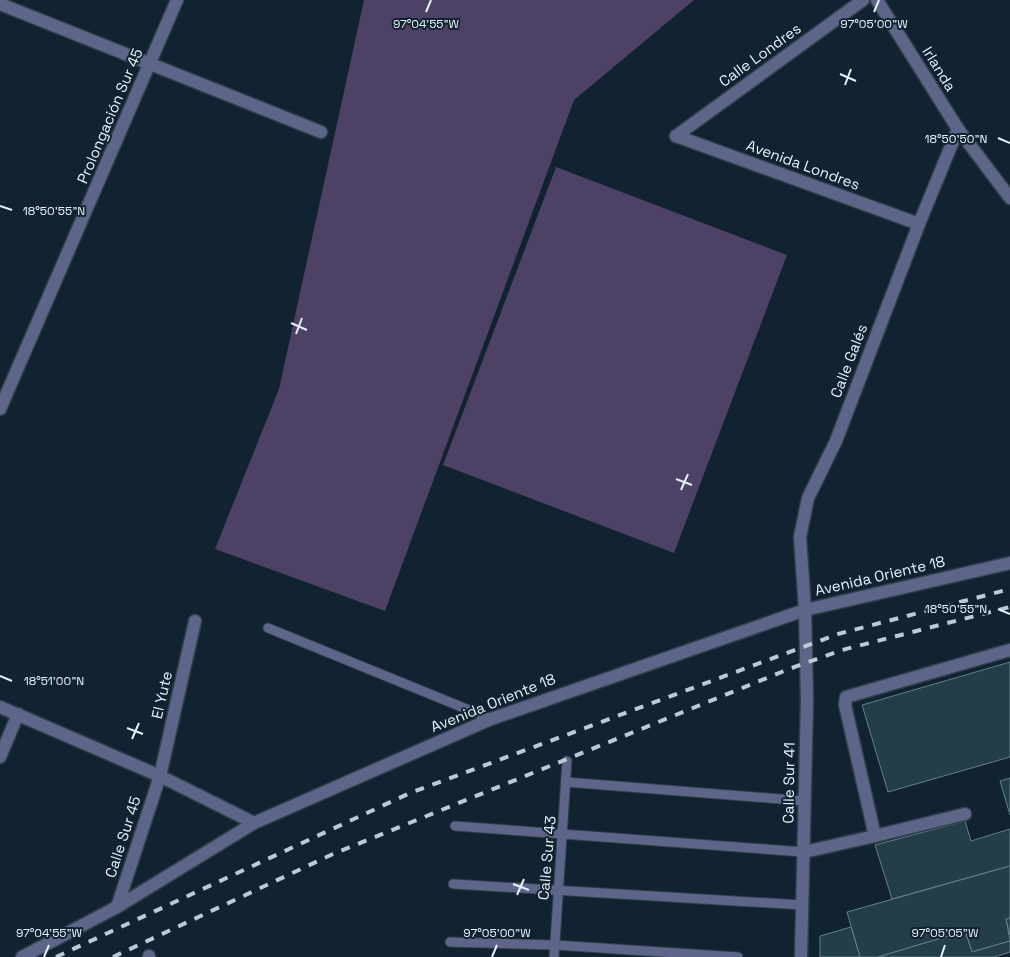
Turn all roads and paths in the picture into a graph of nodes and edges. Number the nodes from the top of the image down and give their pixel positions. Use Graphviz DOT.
graph roads {
  1 [pos="177,0"];
  2 [pos="862,0"];
  3 [pos="877,0"];
  4 [pos="2,5"];
  5 [pos="150,64"];
  6 [pos="958,129"];
  7 [pos="321,132"];
  8 [pos="676,136"];
  9 [pos="1010,198"];
  10 [pos="919,224"];
  11 [pos="0,409"];
  12 [pos="1010,564"];
  13 [pos="805,610"];
  14 [pos="195,621"];
  15 [pos="268,628"];
  16 [pos="1010,650"];
  17 [pos="0,707"];
  18 [pos="18,714"];
  19 [pos="491,719"];
  20 [pos="0,757"];
  21 [pos="566,761"];
  22 [pos="160,776"];
  23 [pos="566,782"];
  24 [pos="805,802"];
  25 [pos="964,814"];
  26 [pos="254,823"];
  27 [pos="455,826"];
  28 [pos="564,833"];
  29 [pos="875,836"];
  30 [pos="804,852"];
  31 [pos="453,884"];
  32 [pos="557,892"];
  33 [pos="802,905"];
  34 [pos="117,907"];
  35 [pos="450,942"];
  36 [pos="555,945"];
  37 [pos="22,957"];
  38 [pos="554,957"];
  39 [pos="738,957"];
  40 [pos="801,957"];
  1 -- 5 [label="street, Prolongación Sur 45"];
  2 -- 8 [label="street, Calle Londres"];
  3 -- 6 [label="street, Irlanda"];
  4 -- 5 [label="street"];
  5 -- 7 [label="street"];
  5 -- 11 [label="street, Prolongación Sur 45"];
  6 -- 9 [label="street, Irlanda"];
  6 -- 10 [label="street, Calle Galés"];
  8 -- 10 [label="street, Avenida Londres"];
  10 -- 13 [label="street, Calle Galés"];
  12 -- 13 [label="street, Avenida Oriente 18"];
  13 -- 19 [label="street, Avenida Oriente 18"];
  13 -- 24 [label="street, Calle Sur 41"];
  14 -- 22 [label="street, El Yute"];
  15 -- 19 [label="lane"];
  16 -- 29 [label="street"];
  17 -- 18 [label="street"];
  18 -- 20 [label="street"];
  18 -- 22 [label="street"];
  19 -- 26 [label="street, Avenida Oriente 18"];
  21 -- 23 [label="lane, Calle Sur 43"];
  22 -- 26 [label="street"];
  22 -- 34 [label="street, Calle Sur 45"];
  23 -- 24 [label="lane"];
  23 -- 28 [label="lane, Calle Sur 43"];
  24 -- 30 [label="street, Calle Sur 41"];
  25 -- 29 [label="street"];
  26 -- 34 [label="street, Avenida Oriente 18"];
  27 -- 28 [label="lane"];
  28 -- 30 [label="lane"];
  28 -- 32 [label="lane, Calle Sur 43"];
  29 -- 30 [label="street"];
  30 -- 33 [label="street, Calle Sur 41"];
  31 -- 32 [label="lane"];
  32 -- 33 [label="lane"];
  32 -- 36 [label="lane, Calle Sur 43"];
  33 -- 40 [label="street, Calle Sur 41"];
  34 -- 37 [label="street, Avenida Oriente 18"];
  35 -- 36 [label="lane"];
  36 -- 38 [label="lane, Calle Sur 43"];
  36 -- 39 [label="lane"];
}
